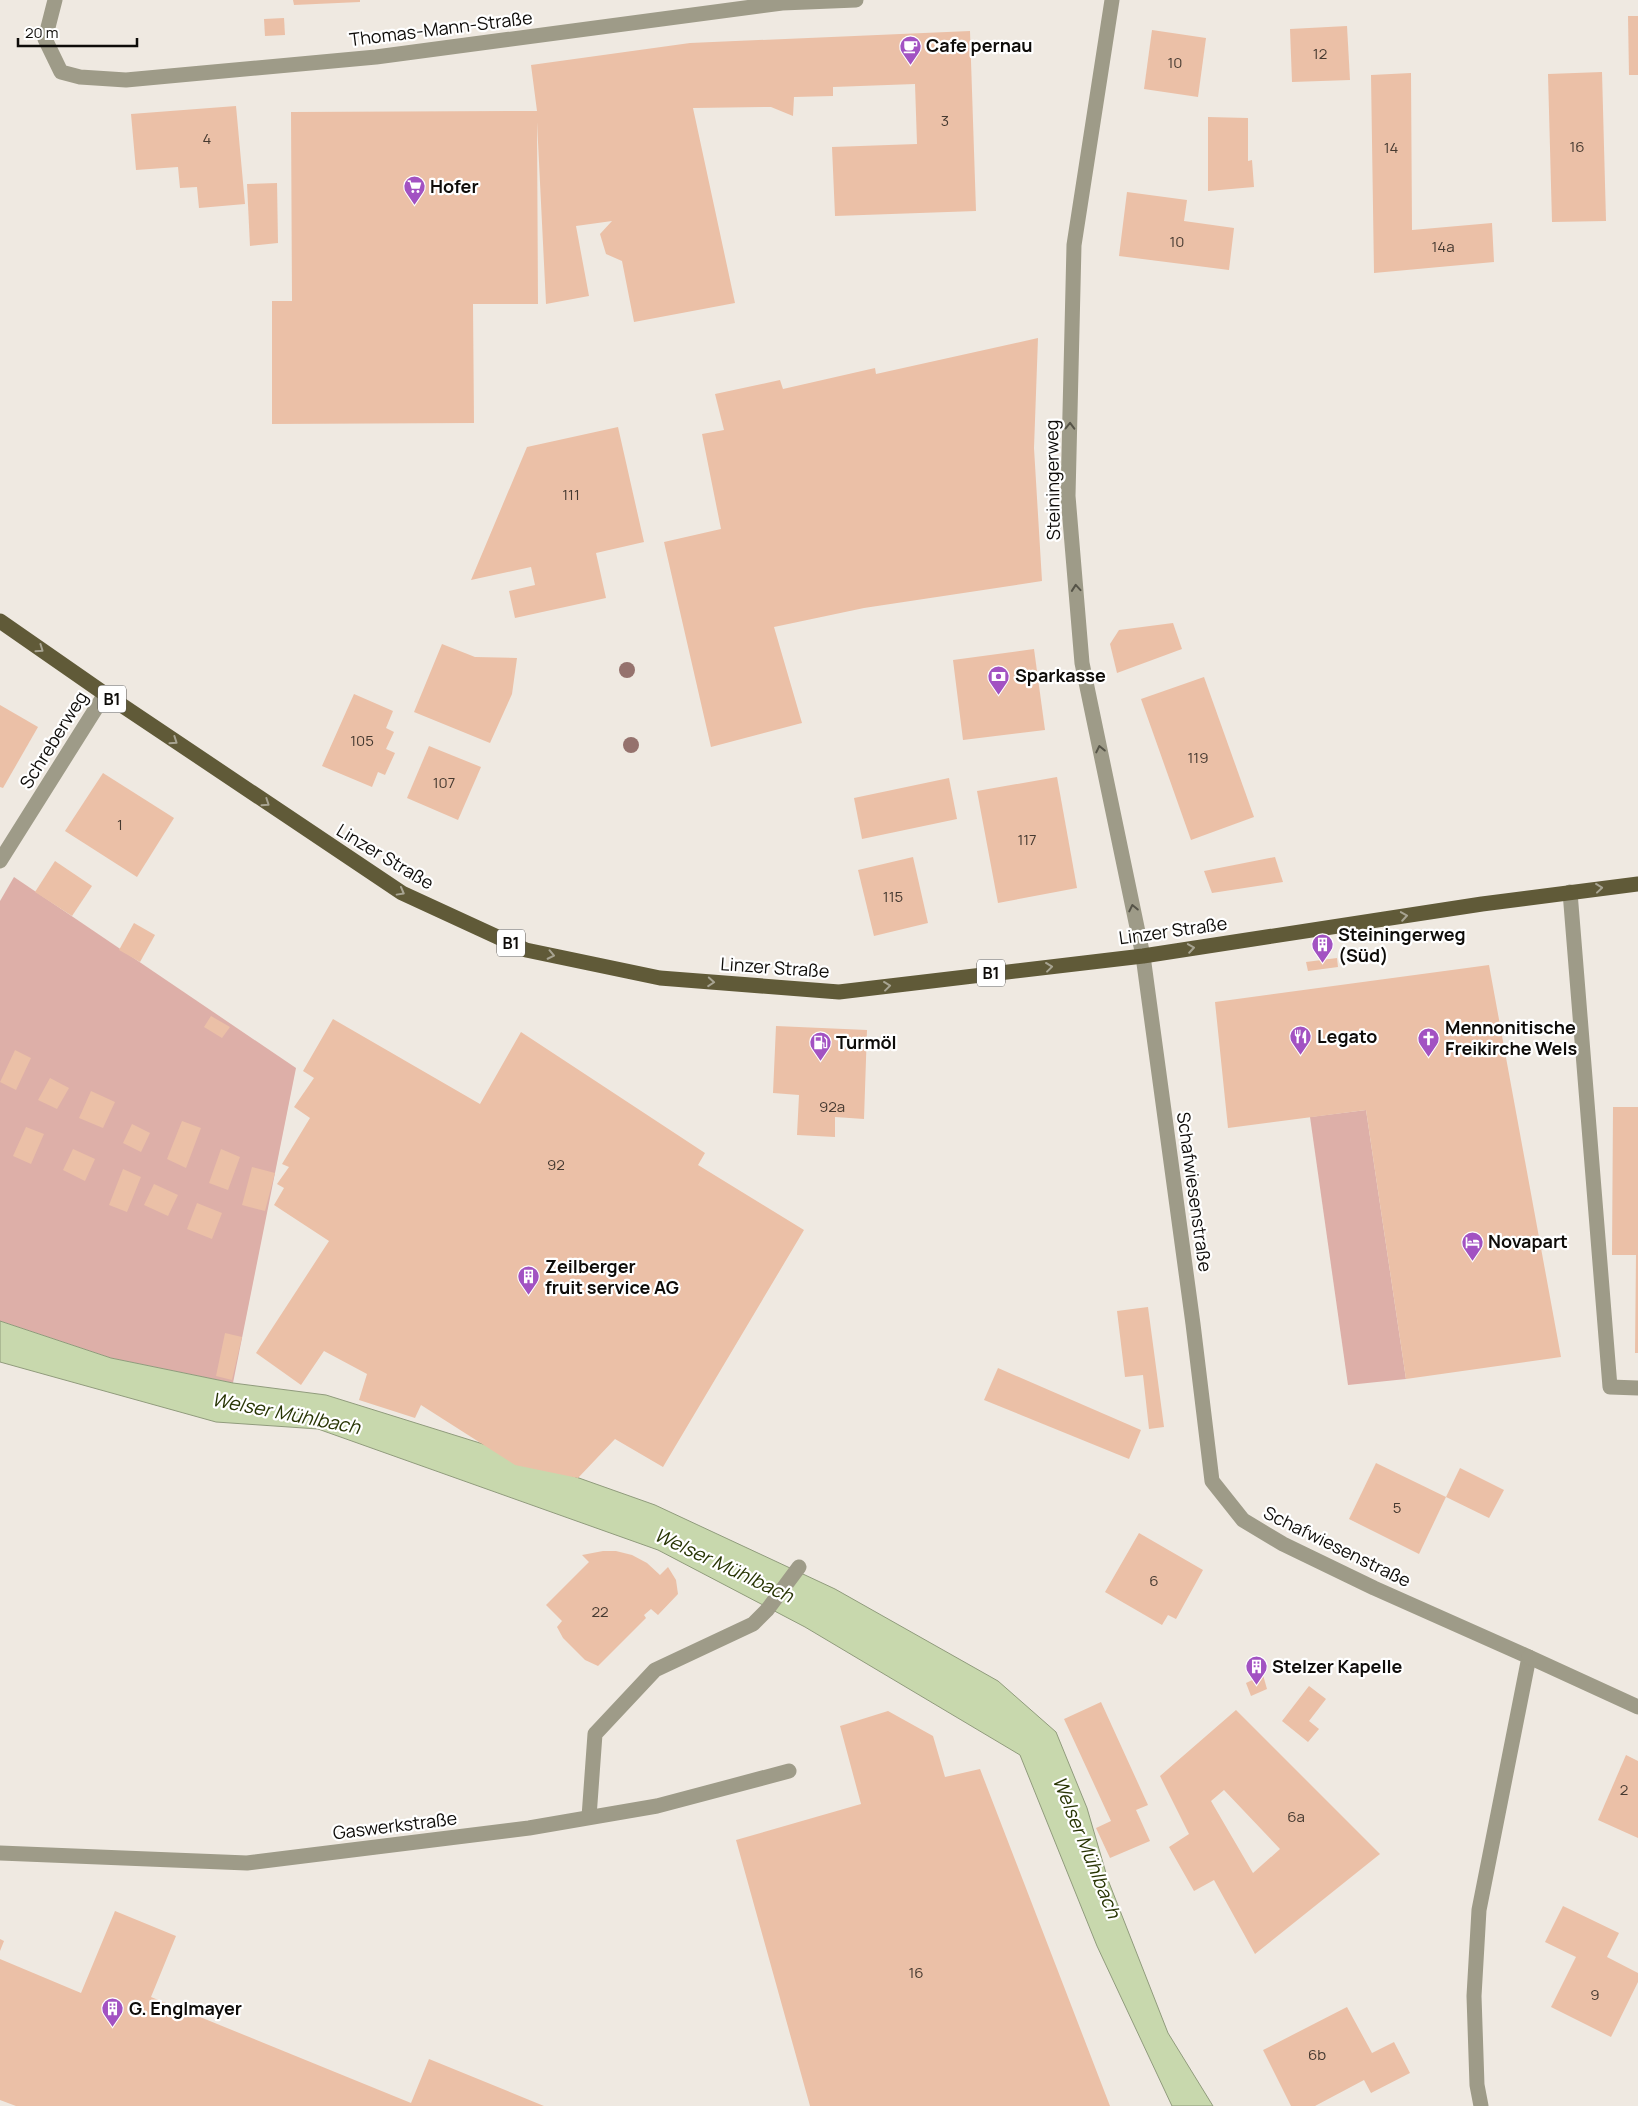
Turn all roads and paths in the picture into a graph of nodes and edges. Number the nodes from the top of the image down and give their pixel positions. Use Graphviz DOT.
graph roads {
  1 [pos="55,0"];
  2 [pos="856,0"];
  3 [pos="1112,0"];
  4 [pos="0,621"];
  5 [pos="104,694"];
  6 [pos="1,858"];
  7 [pos="1638,884"];
  8 [pos="1570,892"];
  9 [pos="1143,956"];
  10 [pos="1638,1388"];
  11 [pos="799,1567"];
  12 [pos="1529,1657"];
  13 [pos="1638,1708"];
  14 [pos="788,1771"];
  15 [pos="588,1818"];
  16 [pos="0,1853"];
  17 [pos="1481,2106"];
  1 -- 2 [label="street, Thomas-Mann-Straße"];
  9 -- 3 [label="street, Steiningerweg, one-way"];
  4 -- 5 [label="main road, Linzer Straße / B1, one-way"];
  5 -- 6 [label="street, Schreberweg"];
  5 -- 9 [label="main road, Linzer Straße / B1, one-way"];
  8 -- 7 [label="main road, Linzer Straße / B1, one-way"];
  9 -- 8 [label="main road, Linzer Straße / B1, one-way"];
  8 -- 10 [label="street"];
  9 -- 12 [label="street, Schafwiesenstraße"];
  11 -- 15 [label="street"];
  12 -- 13 [label="street, Schafwiesenstraße"];
  12 -- 17 [label="street"];
  14 -- 15 [label="street, Gaswerkstraße"];
  15 -- 16 [label="street, Gaswerkstraße"];
}
